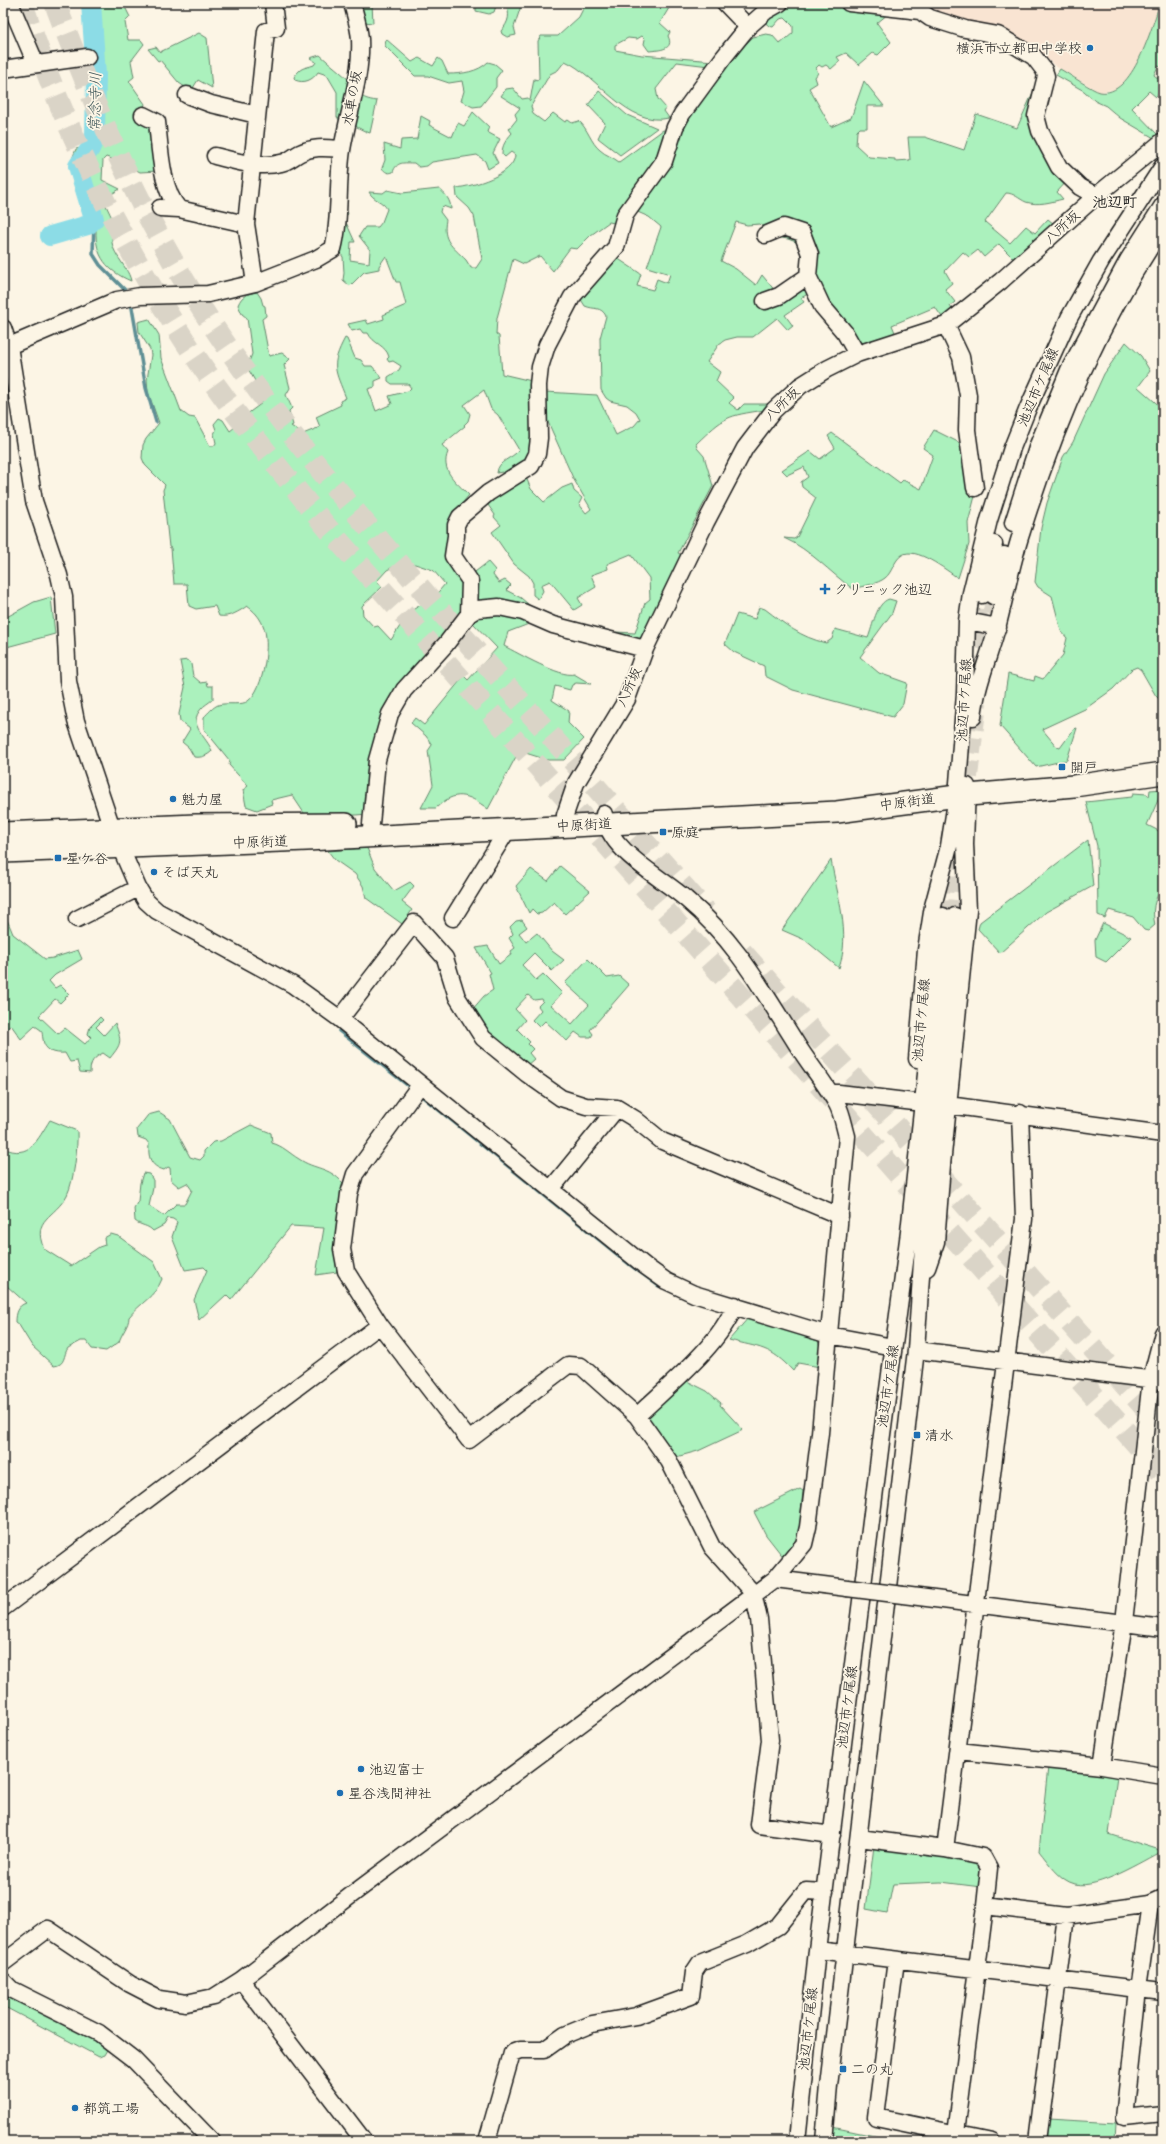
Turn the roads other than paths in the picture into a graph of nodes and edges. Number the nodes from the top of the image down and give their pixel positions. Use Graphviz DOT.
graph roads {
  1 [pos="10,3"];
  2 [pos="273,3"];
  3 [pos="352,3"];
  4 [pos="725,3"];
  5 [pos="780,3"];
  6 [pos="849,3"];
  7 [pos="748,27"];
  8 [pos="88,57"];
  9 [pos="36,64"];
  10 [pos="3,69"];
  11 [pos="186,95"];
  12 [pos="143,115"];
  13 [pos="257,115"];
  14 [pos="1163,141"];
  15 [pos="342,149"];
  16 [pos="215,156"];
  17 [pos="252,165"];
  18 [pos="1163,166"];
  19 [pos="1163,183"];
  20 [pos="1096,196"];
  21 [pos="1163,206"];
  22 [pos="160,208"];
  23 [pos="179,209"];
  24 [pos="246,224"];
  25 [pos="1163,228"];
  26 [pos="765,235"];
  27 [pos="808,276"];
  28 [pos="255,283"];
  29 [pos="766,301"];
  30 [pos="946,325"];
  31 [pos="3,328"];
  32 [pos="9,346"];
  33 [pos="857,354"];
  34 [pos="975,488"];
  35 [pos="469,614"];
  36 [pos="967,621"];
  37 [pos="998,627"];
  38 [pos="645,649"];
  39 [pos="1163,762"];
  40 [pos="1163,774"];
  41 [pos="962,789"];
  42 [pos="565,815"];
  43 [pos="604,819"];
  44 [pos="372,824"];
  45 [pos="112,828"];
  46 [pos="508,829"];
  47 [pos="3,833"];
  48 [pos="120,847"];
  49 [pos="3,852"];
  50 [pos="138,888"];
  51 [pos="950,912"];
  52 [pos="453,918"];
  53 [pos="77,919"];
  54 [pos="340,1019"];
  55 [pos="420,1085"];
  56 [pos="830,1093"];
  57 [pos="914,1102"];
  58 [pos="948,1105"];
  59 [pos="617,1108"];
  60 [pos="1020,1114"];
  61 [pos="1163,1134"];
  62 [pos="551,1190"];
  63 [pos="840,1216"];
  64 [pos="904,1274"];
  65 [pos="921,1288"];
  66 [pos="735,1305"];
  67 [pos="380,1325"];
  68 [pos="1163,1333"];
  69 [pos="829,1335"];
  70 [pos="893,1347"];
  71 [pos="916,1350"];
  72 [pos="1005,1361"];
  73 [pos="1157,1380"];
  74 [pos="637,1416"];
  75 [pos="775,1579"];
  76 [pos="753,1594"];
  77 [pos="975,1604"];
  78 [pos="3,1608"];
  79 [pos="1124,1622"];
  80 [pos="1163,1628"];
  81 [pos="958,1751"];
  82 [pos="1102,1766"];
  83 [pos="1163,1776"];
  84 [pos="832,1835"];
  85 [pos="859,1838"];
  86 [pos="945,1849"];
  87 [pos="825,1892"];
  88 [pos="1156,1901"];
  89 [pos="985,1906"];
  90 [pos="1066,1916"];
  91 [pos="817,1950"];
  92 [pos="845,1954"];
  93 [pos="896,1960"];
  94 [pos="3,1963"];
  95 [pos="976,1970"];
  96 [pos="241,1980"];
  97 [pos="1058,1980"];
  98 [pos="3,1981"];
  99 [pos="1138,1989"];
  100 [pos="1163,1992"];
  101 [pos="1163,2114"];
  102 [pos="956,2133"];
  103 [pos="212,2141"];
  104 [pos="364,2141"];
  105 [pos="488,2141"];
  106 [pos="797,2141"];
  107 [pos="824,2141"];
  108 [pos="991,2141"];
  109 [pos="1037,2141"];
  1 -- 9 [label="street"];
  2 -- 13 [label="street"];
  3 -- 15 [label="street, 水車の坂"];
  4 -- 7 [label="street"];
  5 -- 7 [label="street"];
  6 -- 20 [label="street"];
  7 -- 35 [label="street"];
  8 -- 9 [label="street"];
  9 -- 10 [label="street"];
  11 -- 13 [label="street"];
  12 -- 23 [label="street"];
  13 -- 17 [label="street"];
  14 -- 20 [label="street, 八所坂"];
  15 -- 17 [label="street"];
  15 -- 28 [label="street, 水車の坂"];
  16 -- 17 [label="street"];
  17 -- 24 [label="street"];
  18 -- 36 [label="street, 池辺市ケ尾線"];
  19 -- 21 [label="street, 池辺市ケ尾線"];
  20 -- 30 [label="street, 八所坂"];
  22 -- 23 [label="street"];
  23 -- 24 [label="street"];
  24 -- 28 [label="street"];
  25 -- 37 [label="street, 池辺市ケ尾線"];
  26 -- 27 [label="street"];
  27 -- 29 [label="street"];
  27 -- 33 [label="street"];
  28 -- 32 [label="street"];
  30 -- 33 [label="street, 八所坂"];
  30 -- 34 [label="street"];
  31 -- 32 [label="street"];
  32 -- 45 [label="street"];
  33 -- 38 [label="street, 八所坂"];
  35 -- 38 [label="street"];
  35 -- 44 [label="street"];
  36 -- 37 [label="street"];
  36 -- 41 [label="street, 池辺市ケ尾線"];
  37 -- 41 [label="street, 池辺市ケ尾線"];
  38 -- 42 [label="street, 八所坂"];
  39 -- 41 [label="main road, 中原街道"];
  40 -- 41 [label="main road, 中原街道"];
  41 -- 43 [label="main road, 中原街道"];
  41 -- 51 [label="street, 池辺市ケ尾線"];
  41 -- 51 [label="street, 池辺市ケ尾線"];
  42 -- 43 [label="main road, 中原街道"];
  42 -- 44 [label="main road, 中原街道"];
  43 -- 46 [label="main road, 中原街道"];
  43 -- 56 [label="street"];
  44 -- 45 [label="main road, 中原街道"];
  45 -- 47 [label="main road, 中原街道"];
  45 -- 48 [label="street"];
  46 -- 48 [label="main road, 中原街道"];
  46 -- 52 [label="street"];
  48 -- 49 [label="main road, 中原街道"];
  48 -- 50 [label="street"];
  50 -- 53 [label="street"];
  50 -- 54 [label="street"];
  51 -- 57 [label="street, 池辺市ケ尾線"];
  51 -- 58 [label="street, 池辺市ケ尾線"];
  51 -- 64 [label="street, 池辺市ケ尾線"];
  51 -- 65 [label="street, 池辺市ケ尾線"];
  54 -- 55 [label="street"];
  54 -- 59 [label="street"];
  55 -- 62 [label="street"];
  55 -- 67 [label="street"];
  56 -- 57 [label="street"];
  56 -- 63 [label="street"];
  57 -- 64 [label="street, 池辺市ケ尾線"];
  58 -- 60 [label="street"];
  58 -- 65 [label="street, 池辺市ケ尾線"];
  59 -- 62 [label="street"];
  59 -- 63 [label="street"];
  60 -- 61 [label="street"];
  60 -- 72 [label="street"];
  62 -- 66 [label="street"];
  63 -- 69 [label="street"];
  64 -- 70 [label="street, 池辺市ケ尾線"];
  65 -- 71 [label="street, 池辺市ケ尾線"];
  66 -- 69 [label="street"];
  66 -- 74 [label="street"];
  67 -- 74 [label="street"];
  67 -- 78 [label="street"];
  68 -- 73 [label="street"];
  69 -- 70 [label="street"];
  69 -- 75 [label="street"];
  70 -- 84 [label="street, 池辺市ケ尾線"];
  71 -- 72 [label="street"];
  71 -- 85 [label="street, 池辺市ケ尾線"];
  72 -- 73 [label="street"];
  72 -- 77 [label="street"];
  73 -- 79 [label="street"];
  74 -- 76 [label="street"];
  75 -- 76 [label="street"];
  75 -- 77 [label="street, bridge"];
  76 -- 84 [label="street"];
  76 -- 96 [label="street"];
  77 -- 79 [label="street"];
  77 -- 81 [label="street"];
  79 -- 80 [label="street"];
  79 -- 82 [label="street"];
  81 -- 82 [label="street"];
  81 -- 86 [label="street"];
  82 -- 83 [label="street"];
  84 -- 87 [label="street, 池辺市ケ尾線"];
  85 -- 86 [label="street"];
  85 -- 92 [label="street, 池辺市ケ尾線"];
  86 -- 89 [label="street"];
  87 -- 91 [label="street, 池辺市ケ尾線"];
  87 -- 105 [label="street"];
  88 -- 90 [label="street"];
  88 -- 99 [label="street"];
  89 -- 90 [label="street"];
  89 -- 95 [label="street"];
  90 -- 97 [label="street"];
  91 -- 92 [label="street"];
  91 -- 106 [label="street, 池辺市ケ尾線"];
  92 -- 93 [label="street"];
  92 -- 107 [label="street, 池辺市ケ尾線"];
  93 -- 95 [label="street"];
  93 -- 102 [label="street"];
  94 -- 96 [label="street"];
  95 -- 97 [label="street"];
  95 -- 102 [label="street"];
  96 -- 104 [label="street"];
  97 -- 99 [label="street"];
  97 -- 109 [label="street"];
  98 -- 103 [label="street"];
  99 -- 100 [label="street"];
  99 -- 101 [label="street"];
  102 -- 108 [label="street"];
}
